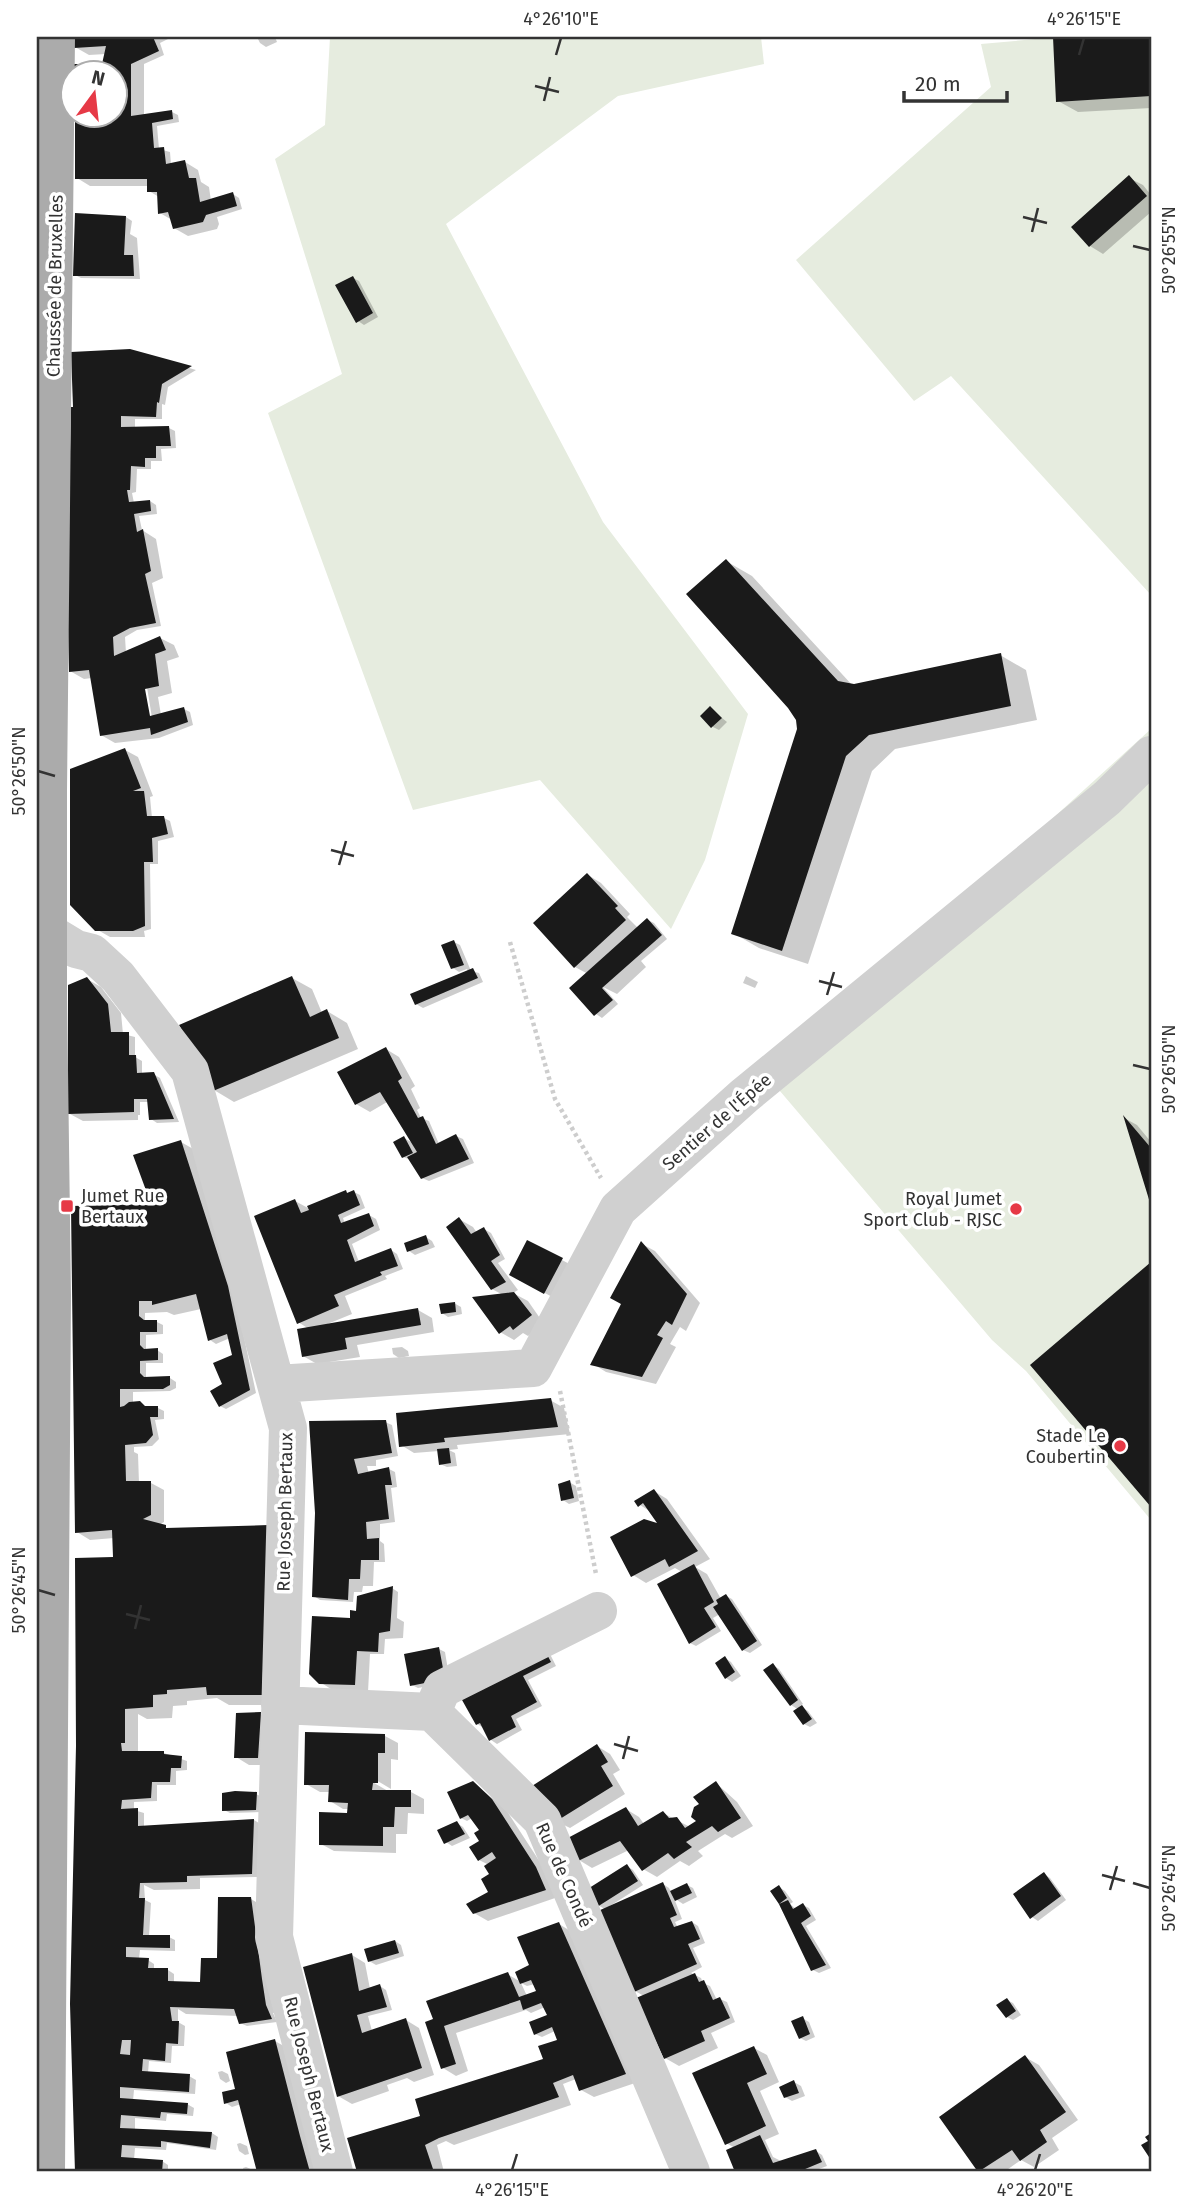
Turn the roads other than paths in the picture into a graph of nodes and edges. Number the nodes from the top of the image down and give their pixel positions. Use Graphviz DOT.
graph roads {
  1 [pos="56,37"];
  2 [pos="1151,755"];
  3 [pos="43,790"];
  4 [pos="42,931"];
  5 [pos="276,1384"];
  6 [pos="598,1611"];
  7 [pos="280,1705"];
  8 [pos="432,1712"];
  9 [pos="46,2172"];
  10 [pos="334,2172"];
  11 [pos="691,2172"];
  1 -- 3 [label="main road, Chaussée de Bruxelles"];
  2 -- 5 [label="street, Sentier de l'Épée"];
  3 -- 4 [label="main road, Chaussée de Bruxelles"];
  4 -- 5 [label="street, Rue Joseph Bertaux"];
  4 -- 9 [label="main road, Chaussée de Bruxelles"];
  5 -- 7 [label="street, Rue Joseph Bertaux"];
  6 -- 8 [label="street"];
  7 -- 8 [label="street"];
  7 -- 10 [label="street, Rue Joseph Bertaux"];
  8 -- 11 [label="street, Rue de Condé"];
}
